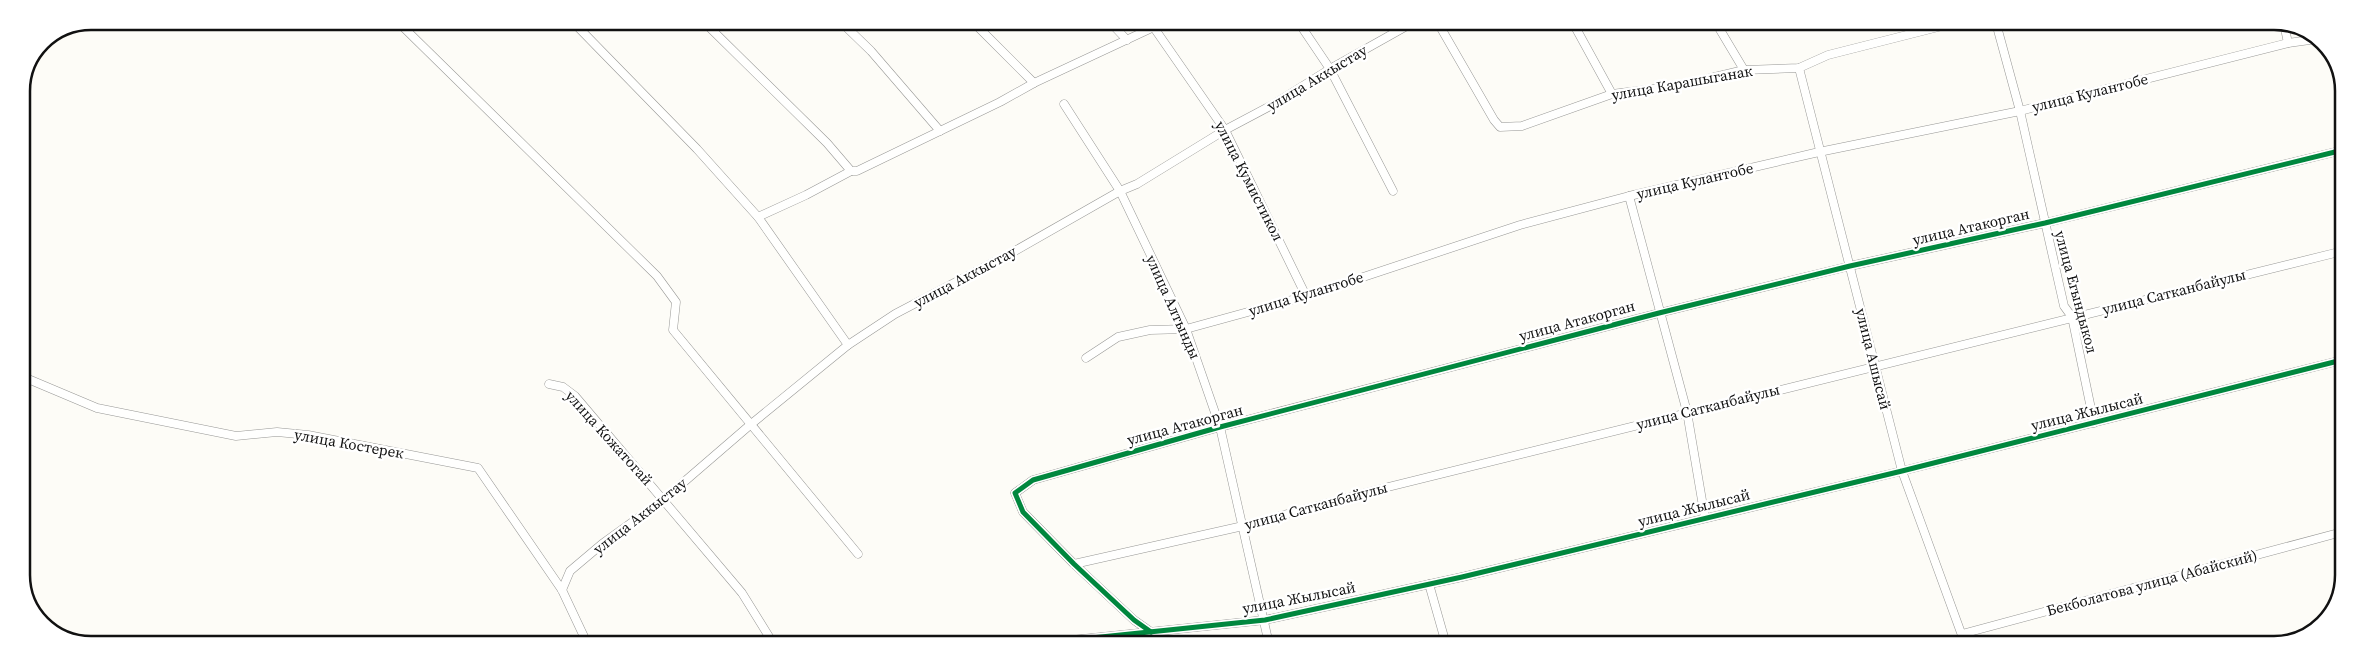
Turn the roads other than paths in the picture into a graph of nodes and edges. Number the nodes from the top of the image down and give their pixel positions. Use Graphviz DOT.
graph roads {
  1 [pos="406,30"];
  2 [pos="581,30"];
  3 [pos="712,30"];
  4 [pos="849,30"];
  5 [pos="982,30"];
  6 [pos="1118,30"];
  7 [pos="1144,30"];
  8 [pos="1155,30"];
  9 [pos="1304,30"];
  10 [pos="1400,30"];
  11 [pos="1442,30"];
  12 [pos="1577,30"];
  13 [pos="1720,30"];
  14 [pos="1926,30"];
  15 [pos="1998,30"];
  16 [pos="2286,31"];
  17 [pos="1127,40"];
  18 [pos="2308,40"];
  19 [pos="2288,43"];
  20 [pos="1799,68"];
  21 [pos="1330,69"];
  22 [pos="1744,70"];
  23 [pos="1034,83"];
  24 [pos="1612,94"];
  25 [pos="1064,104"];
  26 [pos="2020,111"];
  27 [pos="1225,130"];
  28 [pos="940,131"];
  29 [pos="1819,152"];
  30 [pos="2335,152"];
  31 [pos="851,171"];
  32 [pos="1120,191"];
  33 [pos="1393,191"];
  34 [pos="1629,196"];
  35 [pos="758,216"];
  36 [pos="2045,223"];
  37 [pos="2335,253"];
  38 [pos="1850,266"];
  39 [pos="1306,296"];
  40 [pos="1659,313"];
  41 [pos="2072,317"];
  42 [pos="1186,329"];
  43 [pos="848,345"];
  44 [pos="1086,358"];
  45 [pos="2335,362"];
  46 [pos="1874,366"];
  47 [pos="30,380"];
  48 [pos="549,384"];
  49 [pos="1687,412"];
  50 [pos="2094,423"];
  51 [pos="750,424"];
  52 [pos="1220,427"];
  53 [pos="1902,471"];
  54 [pos="663,500"];
  55 [pos="1705,518"];
  56 [pos="1243,526"];
  57 [pos="2335,534"];
  58 [pos="858,554"];
  59 [pos="1074,564"];
  60 [pos="1429,584"];
  61 [pos="562,590"];
  62 [pos="1265,620"];
  63 [pos="1151,632"];
  64 [pos="1962,634"];
  65 [pos="584,636"];
  66 [pos="769,636"];
  67 [pos="1115,636"];
  68 [pos="1268,636"];
  69 [pos="1444,636"];
  1 -- 51 [label="street"];
  2 -- 35 [label="street"];
  3 -- 31 [label="street"];
  4 -- 28 [label="street"];
  5 -- 23 [label="street"];
  6 -- 17 [label="street"];
  7 -- 17 [label="street"];
  8 -- 27 [label="street, улица Кумистикол"];
  9 -- 21 [label="street"];
  10 -- 21 [label="street, улица Аккыстау"];
  11 -- 24 [label="street, улица Карашыганак"];
  12 -- 24 [label="street"];
  13 -- 22 [label="street"];
  14 -- 20 [label="street, улица Карашыганак"];
  15 -- 26 [label="street, улица Егындыкол"];
  16 -- 19 [label="street"];
  17 -- 23 [label="street"];
  18 -- 19 [label="street, улица Кулантобе"];
  19 -- 26 [label="street, улица Кулантобе"];
  20 -- 22 [label="street, улица Карашыганак"];
  20 -- 29 [label="street, улица Ашысай"];
  21 -- 27 [label="street, улица Аккыстау"];
  21 -- 33 [label="street"];
  22 -- 24 [label="street, улица Карашыганак"];
  23 -- 28 [label="street"];
  25 -- 32 [label="street, улица Алтынды"];
  26 -- 29 [label="street, улица Кулантобе"];
  26 -- 36 [label="street, улица Егындыкол"];
  27 -- 32 [label="street, улица Аккыстау"];
  27 -- 39 [label="street, улица Кумистикол"];
  28 -- 31 [label="street"];
  29 -- 34 [label="street, улица Кулантобе"];
  29 -- 38 [label="street, улица Ашысай"];
  30 -- 36 [label="street, улица Атакорган"];
  31 -- 35 [label="street"];
  32 -- 42 [label="street, улица Алтынды"];
  32 -- 43 [label="street, улица Аккыстау"];
  34 -- 39 [label="street, улица Кулантобе"];
  34 -- 40 [label="street"];
  35 -- 43 [label="street"];
  36 -- 38 [label="street, улица Атакорган"];
  36 -- 41 [label="street, улица Егындыкол"];
  37 -- 41 [label="street, улица Сатканбайулы"];
  38 -- 40 [label="street, улица Атакорган"];
  38 -- 46 [label="street, улица Ашысай"];
  39 -- 42 [label="street, улица Кулантобе"];
  40 -- 49 [label="street"];
  40 -- 52 [label="street, улица Атакорган"];
  41 -- 46 [label="street, улица Сатканбайулы"];
  41 -- 50 [label="street, улица Егындыкол"];
  42 -- 44 [label="street, улица Кулантобе"];
  42 -- 52 [label="street, улица Алтынды"];
  43 -- 51 [label="street, улица Аккыстау"];
  45 -- 50 [label="street, улица Жылысай"];
  46 -- 49 [label="street, улица Сатканбайулы"];
  46 -- 53 [label="street, улица Ашысай"];
  47 -- 61 [label="street, улица Костерек"];
  48 -- 54 [label="street, улица Кожатогай"];
  49 -- 55 [label="street"];
  49 -- 56 [label="street, улица Сатканбайулы"];
  50 -- 53 [label="street, улица Жылысай"];
  51 -- 54 [label="street, улица Аккыстау"];
  51 -- 58 [label="street"];
  52 -- 56 [label="street, улица Алтынды"];
  52 -- 59 [label="street, улица Атакорган"];
  53 -- 55 [label="street, улица Жылысай"];
  53 -- 64 [label="street, улица Ашысай"];
  54 -- 61 [label="street, улица Аккыстау"];
  54 -- 66 [label="street, улица Кожатогай"];
  55 -- 60 [label="street, улица Жылысай"];
  56 -- 59 [label="street, улица Сатканбайулы"];
  56 -- 62 [label="street, улица Алтынды"];
  57 -- 64 [label="street, Бекболатова улица (Абайский)"];
  59 -- 63 [label="street, улица Атакорган"];
  60 -- 62 [label="street, улица Жылысай"];
  60 -- 69 [label="street"];
  61 -- 65 [label="street, улица Костерек"];
  62 -- 63 [label="street, улица Жылысай"];
  62 -- 68 [label="street, улица Алтынды"];
  63 -- 67 [label="street, улица Жылысай"];
}
